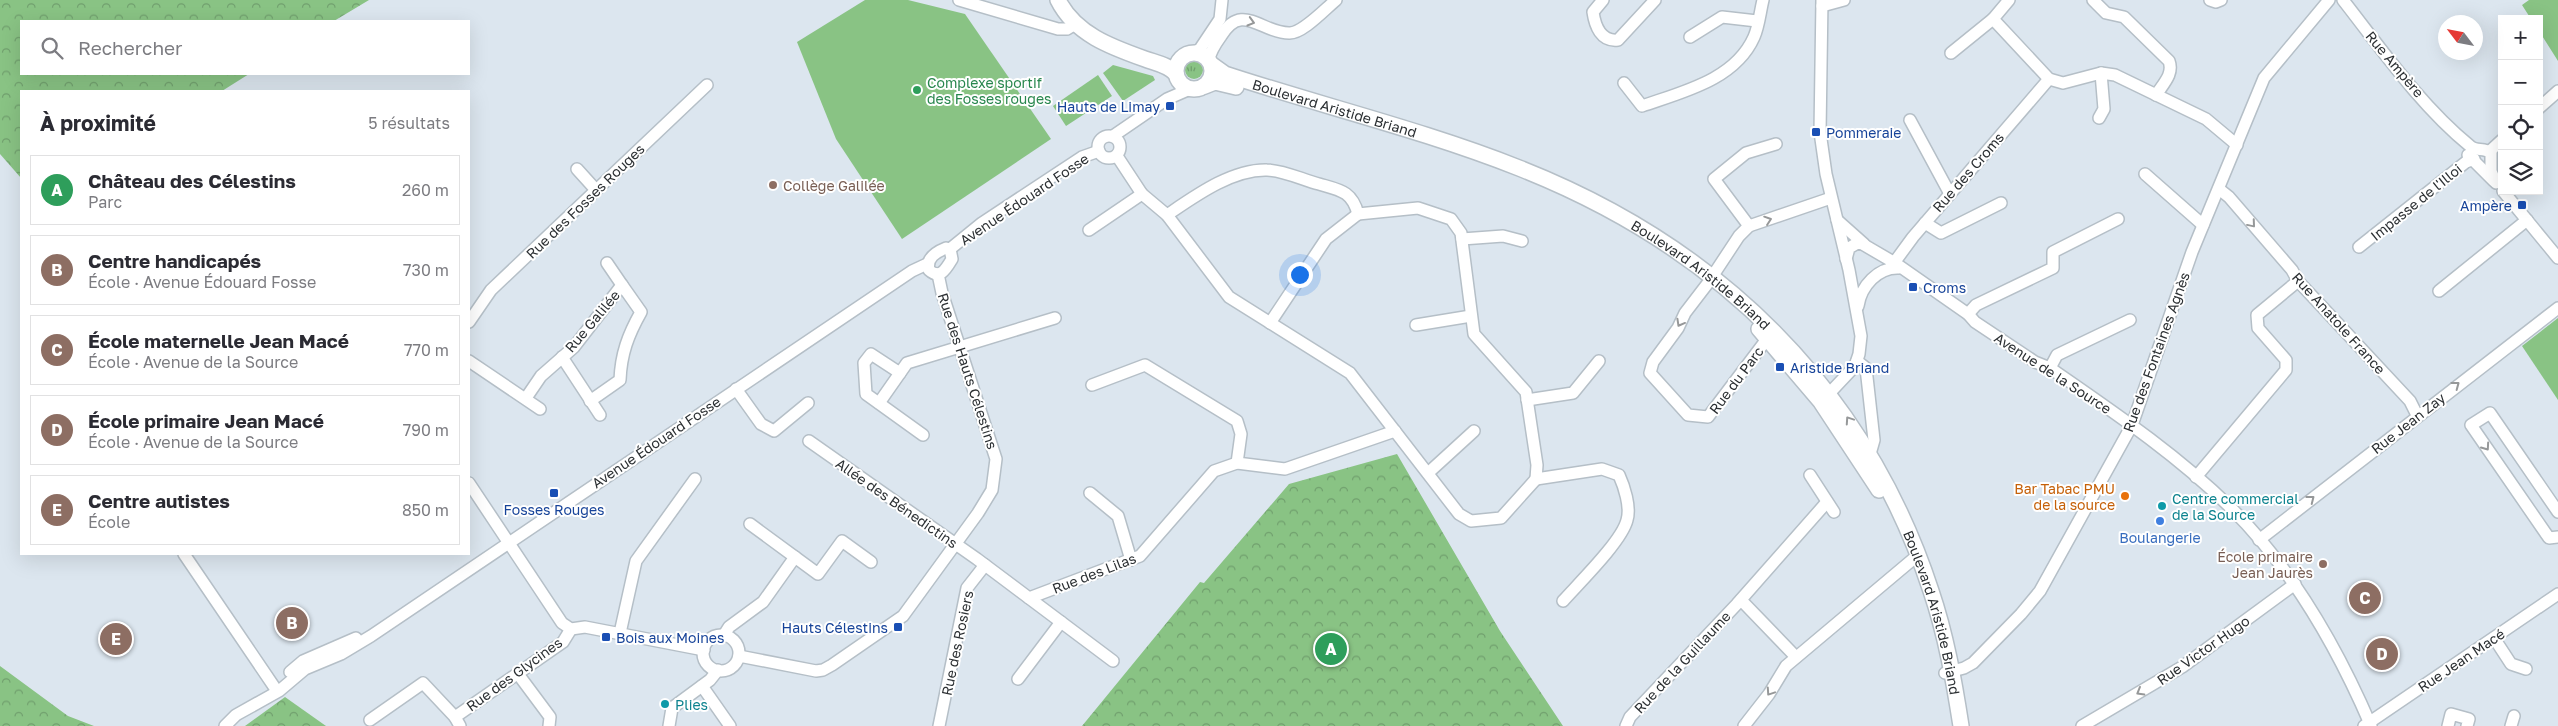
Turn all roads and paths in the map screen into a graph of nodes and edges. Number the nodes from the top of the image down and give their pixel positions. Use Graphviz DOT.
graph roads {
  1 [pos="959,0"];
  2 [pos="1058,0"];
  3 [pos="1222,0"];
  4 [pos="1336,0"];
  5 [pos="1603,0"];
  6 [pos="1655,0"];
  7 [pos="1763,0"];
  8 [pos="1844,0"];
  9 [pos="2009,0"];
  10 [pos="2093,0"];
  11 [pos="2210,0"];
  12 [pos="2221,0"];
  13 [pos="2329,0"];
  14 [pos="2343,0"];
  15 [pos="1822,3"];
  16 [pos="1993,20"];
  17 [pos="1758,21"];
  18 [pos="1075,24"];
  19 [pos="1690,37"];
  20 [pos="1098,40"];
  21 [pos="1951,53"];
  22 [pos="1189,54"];
  23 [pos="1210,62"];
  24 [pos="2101,73"];
  25 [pos="2049,79"];
  26 [pos="1187,82"];
  27 [pos="1624,83"];
  28 [pos="707,85"];
  29 [pos="2558,91"];
  30 [pos="2156,95"];
  31 [pos="2542,105"];
  32 [pos="2099,118"];
  33 [pos="1910,120"];
  34 [pos="1113,136"];
  35 [pos="2498,143"];
  36 [pos="1776,144"];
  37 [pos="2237,145"];
  38 [pos="1099,150"];
  39 [pos="1117,156"];
  40 [pos="2480,158"];
  41 [pos="577,169"];
  42 [pos="2145,174"];
  43 [pos="2498,185"];
  44 [pos="2219,189"];
  45 [pos="596,190"];
  46 [pos="1142,194"];
  47 [pos="1950,194"];
  48 [pos="2506,195"];
  49 [pos="1831,198"];
  50 [pos="2001,203"];
  51 [pos="1358,214"];
  52 [pos="1167,215"];
  53 [pos="2118,219"];
  54 [pos="1837,220"];
  55 [pos="2527,220"];
  56 [pos="1925,223"];
  57 [pos="2203,225"];
  58 [pos="1750,226"];
  59 [pos="1089,230"];
  60 [pos="1462,239"];
  61 [pos="1522,241"];
  62 [pos="1864,244"];
  63 [pos="2359,248"];
  64 [pos="950,249"];
  65 [pos="1881,256"];
  66 [pos="2558,258"];
  67 [pos="607,263"];
  68 [pos="928,264"];
  69 [pos="1848,264"];
  70 [pos="1895,266"];
  71 [pos="938,274"];
  72 [pos="1878,275"];
  73 [pos="1710,281"];
  74 [pos="2298,281"];
  75 [pos="622,285"];
  76 [pos="2439,291"];
  77 [pos="1857,308"];
  78 [pos="2558,308"];
  79 [pos="1968,314"];
  80 [pos="1471,316"];
  81 [pos="1055,318"];
  82 [pos="2130,320"];
  83 [pos="470,321"];
  84 [pos="1270,323"];
  85 [pos="1416,325"];
  86 [pos="1767,339"];
  87 [pos="960,347"];
  88 [pos="562,357"];
  89 [pos="1599,361"];
  90 [pos="1857,361"];
  91 [pos="470,362"];
  92 [pos="2050,368"];
  93 [pos="900,373"];
  94 [pos="1092,385"];
  95 [pos="736,389"];
  96 [pos="526,398"];
  97 [pos="1825,398"];
  98 [pos="1527,400"];
  99 [pos="590,401"];
  100 [pos="808,403"];
  101 [pos="879,403"];
  102 [pos="540,409"];
  103 [pos="600,415"];
  104 [pos="2417,415"];
  105 [pos="2132,425"];
  106 [pos="1474,431"];
  107 [pos="1395,432"];
  108 [pos="923,435"];
  109 [pos="809,441"];
  110 [pos="1872,447"];
  111 [pos="1237,462"];
  112 [pos="1428,473"];
  113 [pos="1810,475"];
  114 [pos="2196,477"];
  115 [pos="695,479"];
  116 [pos="1536,479"];
  117 [pos="470,484"];
  118 [pos="1090,493"];
  119 [pos="1827,502"];
  120 [pos="1834,512"];
  121 [pos="2558,512"];
  122 [pos="750,524"];
  123 [pos="2558,537"];
  124 [pos="2259,540"];
  125 [pos="509,541"];
  126 [pos="955,545"];
  127 [pos="185,555"];
  128 [pos="795,557"];
  129 [pos="1915,557"];
  130 [pos="1131,560"];
  131 [pos="871,562"];
  132 [pos="985,565"];
  133 [pos="2295,584"];
  134 [pos="2558,594"];
  135 [pos="1029,598"];
  136 [pos="1741,600"];
  137 [pos="1563,601"];
  138 [pos="1061,622"];
  139 [pos="571,629"];
  140 [pos="620,633"];
  141 [pos="724,636"];
  142 [pos="2494,638"];
  143 [pos="704,650"];
  144 [pos="738,656"];
  145 [pos="1796,657"];
  146 [pos="1113,661"];
  147 [pos="2526,668"];
  148 [pos="718,670"];
  149 [pos="1948,672"];
  150 [pos="518,674"];
  151 [pos="1018,679"];
  152 [pos="702,686"];
  153 [pos="275,688"];
  154 [pos="256,699"];
  155 [pos="370,720"];
  156 [pos="457,721"];
  157 [pos="2368,725"];
  158 [pos="217,726"];
  159 [pos="225,726"];
  160 [pos="549,726"];
  161 [pos="669,726"];
  162 [pos="730,726"];
  163 [pos="939,726"];
  164 [pos="1626,726"];
  165 [pos="1744,726"];
  166 [pos="1955,726"];
  167 [pos="1961,726"];
  168 [pos="2082,726"];
  169 [pos="2448,726"];
  170 [pos="2467,726"];
  1 -- 18 [label="street"];
  2 -- 18 [label="main road"];
  3 -- 22 [label="street"];
  23 -- 4 [label="street, one-way"];
  5 -- 6 [label="street"];
  7 -- 17 [label="street"];
  8 -- 15 [label="street"];
  9 -- 16 [label="street"];
  10 -- 30 [label="street"];
  11 -- 12 [label="street"];
  13 -- 37 [label="street, Rue des Fontaines Agnès"];
  14 -- 40 [label="street, Rue Ampère"];
  15 -- 49 [label="street"];
  16 -- 21 [label="street"];
  16 -- 25 [label="street"];
  17 -- 19 [label="street"];
  17 -- 27 [label="street"];
  18 -- 20 [label="main road"];
  20 -- 22 [label="main road"];
  20 -- 26 [label="main road"];
  22 -- 23 [label="main road, Boulevard Aristide Briand"];
  22 -- 26 [label="main road"];
  23 -- 26 [label="main road"];
  23 -- 73 [label="main road, Boulevard Aristide Briand"];
  24 -- 25 [label="street"];
  24 -- 30 [label="street"];
  24 -- 32 [label="street"];
  25 -- 47 [label="street, Rue des Croms"];
  26 -- 34 [label="street"];
  26 -- 73 [label="main road, Boulevard Aristide Briand"];
  28 -- 45 [label="street, Rue des Fosses Rouges"];
  29 -- 31 [label="street"];
  30 -- 37 [label="street"];
  33 -- 47 [label="street"];
  34 -- 38 [label="street"];
  34 -- 39 [label="street"];
  35 -- 40 [label="street, Impasse de l'Illoi"];
  36 -- 58 [label="street"];
  37 -- 44 [label="street, Rue des Fontaines Agnès"];
  38 -- 39 [label="street"];
  38 -- 64 [label="street, Avenue Édouard Fosse"];
  39 -- 46 [label="street"];
  40 -- 43 [label="street, Rue Ampère"];
  40 -- 63 [label="street, Impasse de l'Illoi"];
  41 -- 45 [label="street"];
  42 -- 57 [label="street"];
  44 -- 57 [label="street, Rue des Fontaines Agnès"];
  44 -- 74 [label="street, Rue Anatole France, one-way"];
  45 -- 83 [label="street, Rue des Fosses Rouges"];
  46 -- 52 [label="street"];
  46 -- 59 [label="street"];
  47 -- 56 [label="street, Rue des Croms"];
  48 -- 55 [label="street, Rue Ampère"];
  49 -- 54 [label="street"];
  58 -- 49 [label="street, one-way"];
  50 -- 56 [label="street"];
  51 -- 52 [label="street"];
  51 -- 60 [label="street"];
  51 -- 84 [label="street"];
  52 -- 84 [label="street"];
  53 -- 79 [label="street"];
  54 -- 62 [label="street, Avenue de la Source"];
  54 -- 69 [label="street"];
  55 -- 66 [label="street, Rue Ampère"];
  55 -- 76 [label="street"];
  56 -- 70 [label="street, Rue des Croms"];
  57 -- 105 [label="street, Rue des Fontaines Agnès"];
  58 -- 73 [label="street"];
  60 -- 61 [label="street"];
  60 -- 80 [label="street"];
  62 -- 65 [label="street, Avenue de la Source"];
  62 -- 69 [label="street"];
  64 -- 68 [label="street"];
  64 -- 71 [label="street"];
  65 -- 70 [label="street, Avenue de la Source"];
  65 -- 72 [label="street"];
  67 -- 75 [label="street, Rue Galilée"];
  68 -- 71 [label="street"];
  68 -- 95 [label="street, Avenue Édouard Fosse"];
  69 -- 72 [label="street"];
  69 -- 77 [label="street"];
  70 -- 72 [label="street"];
  70 -- 79 [label="street, Avenue de la Source"];
  71 -- 87 [label="street, Rue des Hauts Célestins"];
  72 -- 77 [label="street"];
  73 -- 86 [label="main road, Boulevard Aristide Briand"];
  73 -- 86 [label="street, Rue du Parc, one-way"];
  73 -- 97 [label="main road, Boulevard Aristide Briand"];
  74 -- 104 [label="street, Rue Anatole France"];
  74 -- 114 [label="street"];
  75 -- 88 [label="street, Rue Galilée"];
  75 -- 99 [label="street, Rue Galilée"];
  77 -- 90 [label="street"];
  104 -- 78 [label="street, Rue Jean Zay, one-way"];
  79 -- 92 [label="street, Avenue de la Source"];
  80 -- 85 [label="street"];
  80 -- 98 [label="street"];
  81 -- 87 [label="street"];
  82 -- 92 [label="street"];
  84 -- 107 [label="street"];
  86 -- 97 [label="main road, Boulevard Aristide Briand"];
  87 -- 93 [label="street"];
  87 -- 126 [label="street, Rue des Hauts Célestins"];
  88 -- 96 [label="street, Rue Galilée"];
  88 -- 99 [label="street, Rue Galilée"];
  89 -- 98 [label="street"];
  90 -- 97 [label="street"];
  90 -- 110 [label="street"];
  91 -- 96 [label="street"];
  92 -- 105 [label="street, Avenue de la Source"];
  93 -- 101 [label="street"];
  93 -- 101 [label="street"];
  94 -- 111 [label="street"];
  95 -- 100 [label="street"];
  95 -- 125 [label="street, Avenue Édouard Fosse"];
  96 -- 102 [label="street"];
  110 -- 97 [label="main road, Boulevard Aristide Briand, one-way"];
  97 -- 129 [label="main road, Boulevard Aristide Briand"];
  98 -- 116 [label="street"];
  99 -- 103 [label="street, Rue Galilée"];
  101 -- 108 [label="street"];
  124 -- 104 [label="street, Rue Jean Zay, one-way"];
  105 -- 114 [label="street, Avenue de la Source"];
  105 -- 149 [label="street, Rue des Fontaines Agnès"];
  106 -- 112 [label="street"];
  107 -- 111 [label="street"];
  107 -- 112 [label="street"];
  109 -- 126 [label="street, Allée des Bénedictins"];
  110 -- 129 [label="main road, Boulevard Aristide Briand"];
  111 -- 130 [label="street, Rue des Lilas"];
  112 -- 116 [label="street"];
  113 -- 119 [label="street"];
  114 -- 124 [label="street, Avenue de la Source"];
  115 -- 140 [label="street"];
  116 -- 137 [label="street"];
  117 -- 125 [label="street"];
  118 -- 130 [label="street"];
  119 -- 120 [label="street"];
  119 -- 136 [label="street, Rue de la Guillaume"];
  121 -- 123 [label="street, one-way"];
  122 -- 128 [label="street"];
  124 -- 133 [label="street, Avenue de la Source"];
  125 -- 139 [label="street"];
  125 -- 153 [label="street, Avenue Édouard Fosse"];
  126 -- 132 [label="street, Allée des Bénedictins"];
  126 -- 144 [label="street, Rue des Hauts Célestins"];
  127 -- 153 [label="street"];
  128 -- 131 [label="street"];
  128 -- 141 [label="street"];
  129 -- 145 [label="street"];
  129 -- 149 [label="main road, Boulevard Aristide Briand"];
  130 -- 135 [label="street, Rue des Lilas"];
  132 -- 135 [label="street"];
  132 -- 163 [label="street, Rue des Rosiers"];
  133 -- 157 [label="street, Avenue de la Source"];
  133 -- 168 [label="street, Rue Victor Hugo, one-way"];
  134 -- 142 [label="street, Rue Jean Macé"];
  135 -- 138 [label="street"];
  136 -- 145 [label="street, Rue de la Guillaume"];
  136 -- 164 [label="street, Rue de la Guillaume"];
  138 -- 146 [label="street"];
  138 -- 151 [label="street"];
  139 -- 140 [label="street"];
  139 -- 150 [label="street, Rue des Glycines"];
  140 -- 143 [label="street"];
  141 -- 143 [label="street"];
  141 -- 144 [label="street"];
  142 -- 147 [label="street"];
  142 -- 157 [label="street, Rue Jean Macé"];
  143 -- 148 [label="street"];
  144 -- 148 [label="street"];
  145 -- 165 [label="street, one-way"];
  148 -- 152 [label="street"];
  149 -- 166 [label="main road, Boulevard Aristide Briand"];
  149 -- 167 [label="main road, Boulevard Aristide Briand"];
  150 -- 156 [label="street, Rue des Glycines"];
  150 -- 160 [label="street"];
  152 -- 161 [label="street"];
  152 -- 162 [label="street"];
  153 -- 154 [label="street, Avenue Édouard Fosse"];
  154 -- 158 [label="street, Avenue Édouard Fosse"];
  154 -- 159 [label="street, Avenue Édouard Fosse"];
  155 -- 156 [label="street"];
  169 -- 170 [label="street"];
}
